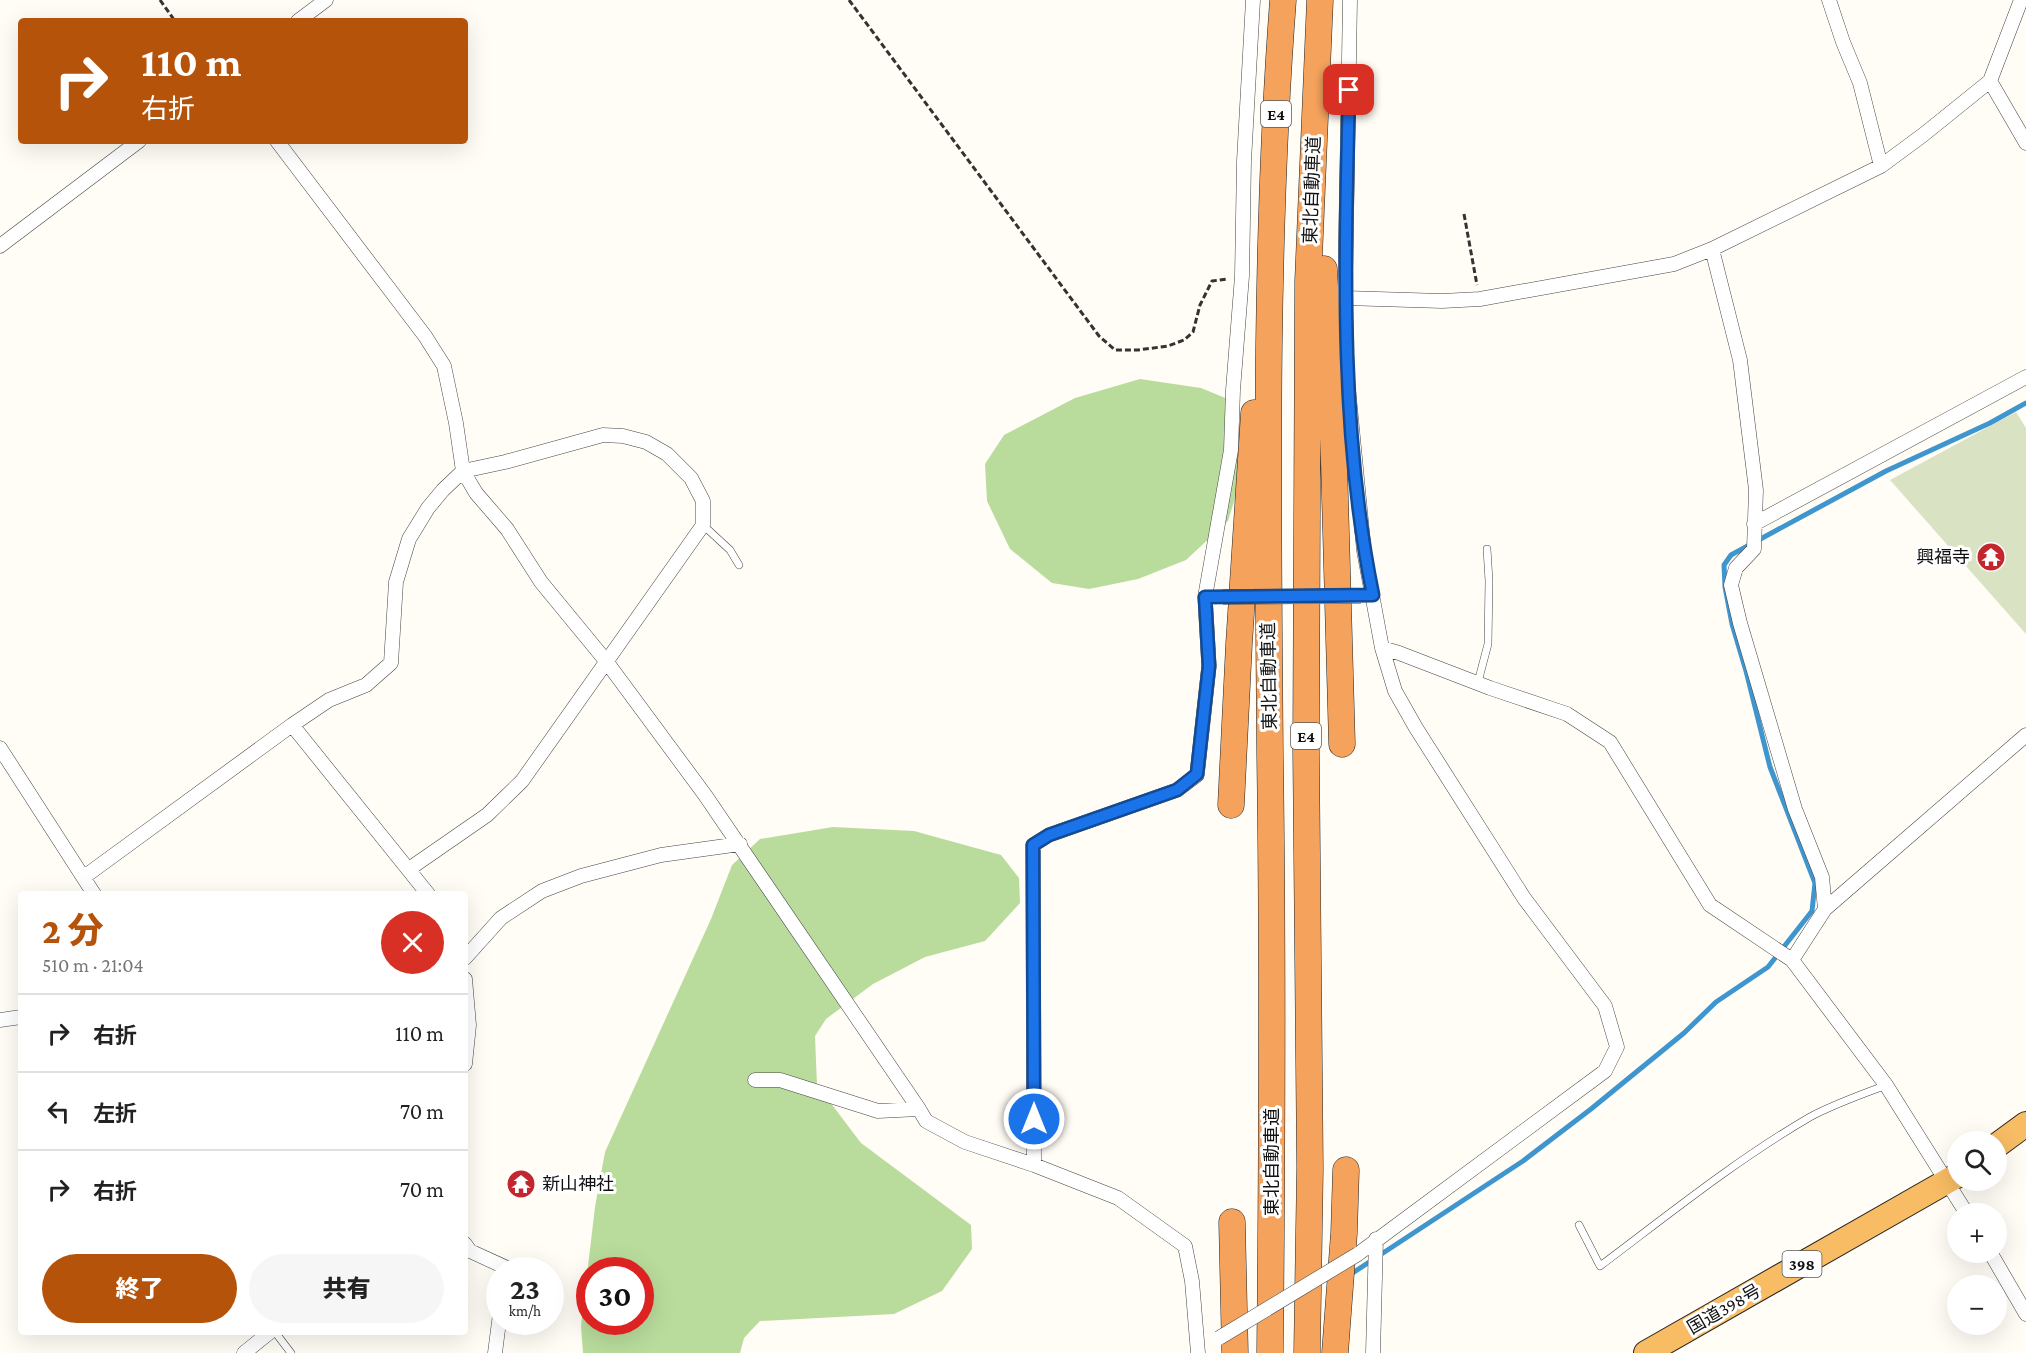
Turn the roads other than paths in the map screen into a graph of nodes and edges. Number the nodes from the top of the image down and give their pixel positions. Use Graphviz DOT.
graph roads {
  1 [pos="326,0"];
  2 [pos="1253,0"];
  3 [pos="1283,0"];
  4 [pos="1320,0"];
  5 [pos="1350,0"];
  6 [pos="1829,0"];
  7 [pos="2021,0"];
  8 [pos="302,18"];
  9 [pos="1990,81"];
  10 [pos="1314,119"];
  11 [pos="2026,143"];
  12 [pos="135,144"];
  13 [pos="279,144"];
  14 [pos="1881,166"];
  15 [pos="1270,229"];
  16 [pos="0,246"];
  17 [pos="1712,249"];
  18 [pos="1345,298"];
  19 [pos="2026,377"];
  20 [pos="463,471"];
  21 [pos="703,525"];
  22 [pos="1754,528"];
  23 [pos="1487,549"];
  24 [pos="739,565"];
  25 [pos="1367,595"];
  26 [pos="1205,597"];
  27 [pos="1382,648"];
  28 [pos="606,661"];
  29 [pos="1478,682"];
  30 [pos="292,725"];
  31 [pos="2026,735"];
  32 [pos="1342,744"];
  33 [pos="0,748"];
  34 [pos="1231,805"];
  35 [pos="740,844"];
  36 [pos="409,869"];
  37 [pos="84,877"];
  38 [pos="92,891"];
  39 [pos="426,891"];
  40 [pos="1825,909"];
  41 [pos="468,949"];
  42 [pos="1790,959"];
  43 [pos="468,1014"];
  44 [pos="18,1017"];
  45 [pos="0,1020"];
  46 [pos="468,1035"];
  47 [pos="755,1080"];
  48 [pos="1886,1085"];
  49 [pos="920,1109"];
  50 [pos="2026,1124"];
  51 [pos="2007,1138"];
  52 [pos="1034,1165"];
  53 [pos="1346,1170"];
  54 [pos="1947,1170"];
  55 [pos="1947,1181"];
  56 [pos="1232,1222"];
  57 [pos="1579,1225"];
  58 [pos="1377,1239"];
  59 [pos="468,1248"];
  60 [pos="486,1258"];
  61 [pos="1996,1263"];
  62 [pos="2026,1314"];
  63 [pos="269,1335"];
  64 [pos="276,1335"];
  65 [pos="497,1335"];
  66 [pos="1227,1346"];
  67 [pos="244,1353"];
  68 [pos="291,1353"];
  69 [pos="495,1353"];
  70 [pos="1199,1353"];
  71 [pos="1270,1353"];
  72 [pos="1307,1353"];
  73 [pos="1335,1353"];
  74 [pos="1373,1353"];
  75 [pos="1646,1353"];
  1 -- 8 [label="street"];
  2 -- 26 [label="street"];
  3 -- 15 [label="highway, 東北自動車道 / E4"];
  4 -- 10 [label="highway, 東北自動車道 / E4"];
  5 -- 18 [label="street"];
  6 -- 14 [label="street"];
  7 -- 9 [label="street"];
  9 -- 11 [label="street"];
  9 -- 14 [label="street"];
  10 -- 32 [label="highway"];
  10 -- 72 [label="highway, 東北自動車道 / E4"];
  12 -- 16 [label="street"];
  13 -- 20 [label="street"];
  14 -- 17 [label="street"];
  15 -- 34 [label="highway"];
  15 -- 71 [label="highway, 東北自動車道 / E4"];
  17 -- 18 [label="street"];
  17 -- 22 [label="street"];
  18 -- 25 [label="street"];
  19 -- 22 [label="street"];
  20 -- 21 [label="street"];
  20 -- 28 [label="street"];
  20 -- 30 [label="street"];
  21 -- 24 [label="lane"];
  21 -- 28 [label="street"];
  22 -- 40 [label="street"];
  23 -- 29 [label="lane"];
  25 -- 26 [label="street, bridge"];
  25 -- 27 [label="street"];
  26 -- 52 [label="street"];
  27 -- 29 [label="street"];
  27 -- 58 [label="street"];
  28 -- 35 [label="street"];
  28 -- 36 [label="street"];
  29 -- 42 [label="street"];
  30 -- 36 [label="street"];
  30 -- 37 [label="street"];
  31 -- 40 [label="street"];
  33 -- 37 [label="street"];
  35 -- 41 [label="street"];
  35 -- 49 [label="street"];
  36 -- 39 [label="street"];
  37 -- 38 [label="street"];
  40 -- 42 [label="street"];
  42 -- 48 [label="street"];
  43 -- 46 [label="street"];
  44 -- 45 [label="street"];
  47 -- 49 [label="street"];
  48 -- 54 [label="street"];
  48 -- 57 [label="lane"];
  49 -- 52 [label="street"];
  50 -- 51 [label="highway"];
  52 -- 70 [label="street"];
  53 -- 73 [label="highway"];
  55 -- 75 [label="highway, 国道398号 / 398"];
  56 -- 66 [label="highway"];
  58 -- 66 [label="street, bridge"];
  58 -- 74 [label="street"];
  59 -- 60 [label="street"];
  61 -- 62 [label="street"];
  63 -- 67 [label="street"];
  64 -- 68 [label="lane"];
  65 -- 69 [label="street"];
  66 -- 70 [label="street"];
}
